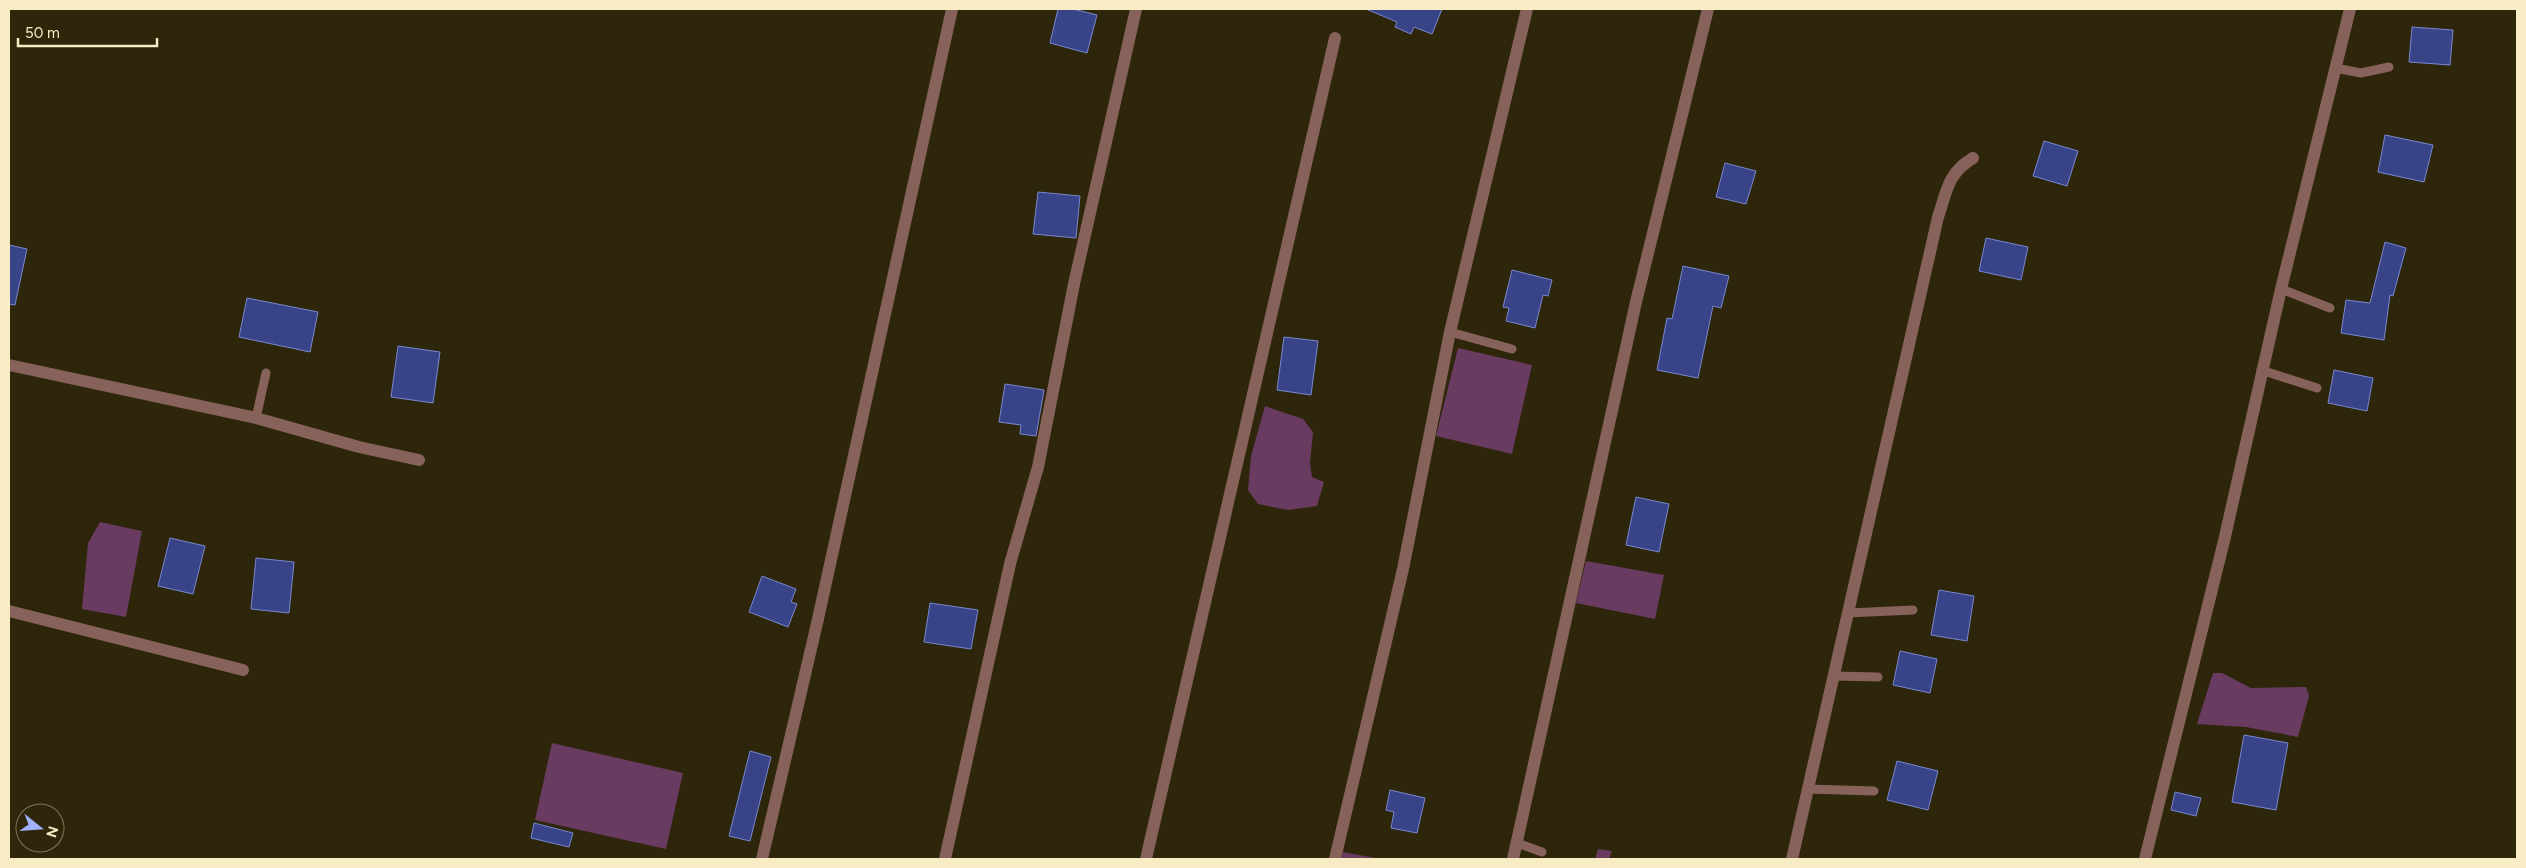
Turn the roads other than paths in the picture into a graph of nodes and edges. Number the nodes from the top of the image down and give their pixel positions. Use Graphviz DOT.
graph roads {
  1 [pos="952,9"];
  2 [pos="1136,9"];
  3 [pos="1527,9"];
  4 [pos="1708,9"];
  5 [pos="2350,9"];
  6 [pos="1335,38"];
  7 [pos="2390,67"];
  8 [pos="2335,68"];
  9 [pos="1973,158"];
  10 [pos="2280,289"];
  11 [pos="2330,308"];
  12 [pos="1450,332"];
  13 [pos="1512,349"];
  14 [pos="9,365"];
  15 [pos="2261,370"];
  16 [pos="266,373"];
  17 [pos="2317,388"];
  18 [pos="256,418"];
  19 [pos="418,460"];
  20 [pos="1913,610"];
  21 [pos="9,611"];
  22 [pos="1848,613"];
  23 [pos="242,670"];
  24 [pos="1834,676"];
  25 [pos="1878,677"];
  26 [pos="1808,790"];
  27 [pos="1874,791"];
  28 [pos="1517,843"];
  29 [pos="1542,852"];
  30 [pos="762,859"];
  31 [pos="945,859"];
  32 [pos="1146,859"];
  33 [pos="1335,859"];
  34 [pos="1513,859"];
  35 [pos="1792,859"];
  36 [pos="2145,859"];
  1 -- 30 [label="street"];
  2 -- 31 [label="street"];
  3 -- 12 [label="street"];
  4 -- 28 [label="street"];
  5 -- 8 [label="street"];
  6 -- 32 [label="street"];
  7 -- 8 [label="lane"];
  8 -- 10 [label="street"];
  9 -- 22 [label="street"];
  10 -- 11 [label="lane"];
  10 -- 15 [label="street"];
  12 -- 13 [label="lane"];
  12 -- 33 [label="street"];
  14 -- 18 [label="street"];
  15 -- 17 [label="lane"];
  15 -- 36 [label="street"];
  16 -- 18 [label="lane"];
  18 -- 19 [label="street"];
  20 -- 22 [label="lane"];
  21 -- 23 [label="street"];
  22 -- 24 [label="street"];
  24 -- 25 [label="lane"];
  24 -- 26 [label="street"];
  26 -- 27 [label="lane"];
  26 -- 35 [label="street"];
  28 -- 29 [label="lane"];
  28 -- 34 [label="street"];
}
